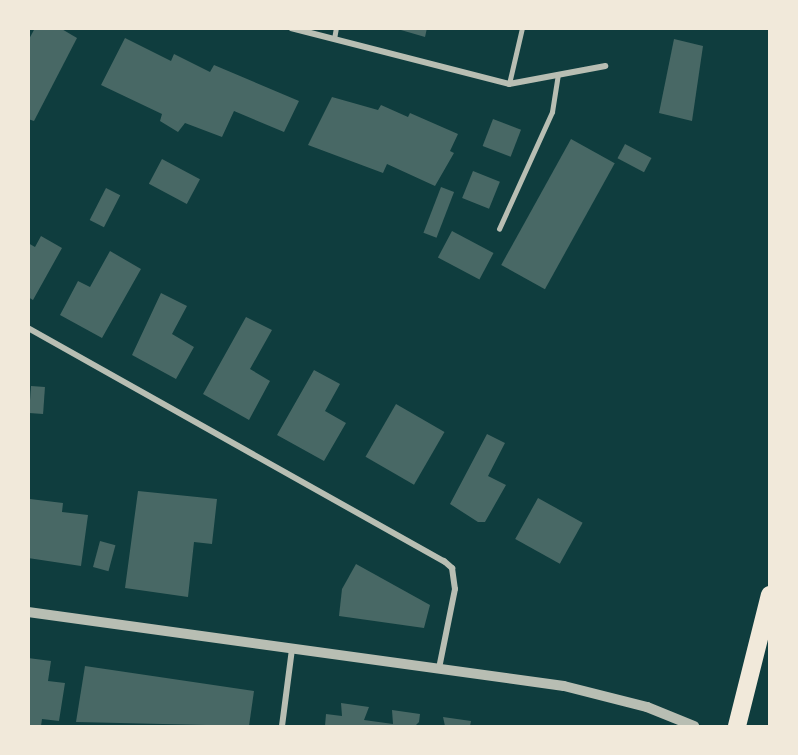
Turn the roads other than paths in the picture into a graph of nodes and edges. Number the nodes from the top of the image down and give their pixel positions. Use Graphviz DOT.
graph roads {
  1 [pos="291,28"];
  2 [pos="336,28"];
  3 [pos="522,28"];
  4 [pos="334,39"];
  5 [pos="605,66"];
  6 [pos="558,74"];
  7 [pos="509,84"];
  8 [pos="500,229"];
  9 [pos="28,328"];
  10 [pos="770,595"];
  11 [pos="28,612"];
  12 [pos="292,649"];
  13 [pos="439,668"];
  14 [pos="282,726"];
  15 [pos="694,726"];
  16 [pos="737,726"];
  1 -- 4 [label="street"];
  2 -- 4 [label="lane"];
  3 -- 7 [label="lane"];
  4 -- 7 [label="street"];
  5 -- 6 [label="street"];
  6 -- 7 [label="street"];
  6 -- 8 [label="lane"];
  9 -- 13 [label="street"];
  10 -- 16 [label="highway"];
  11 -- 12 [label="street"];
  12 -- 13 [label="street"];
  12 -- 14 [label="street"];
  13 -- 15 [label="street"];
}
